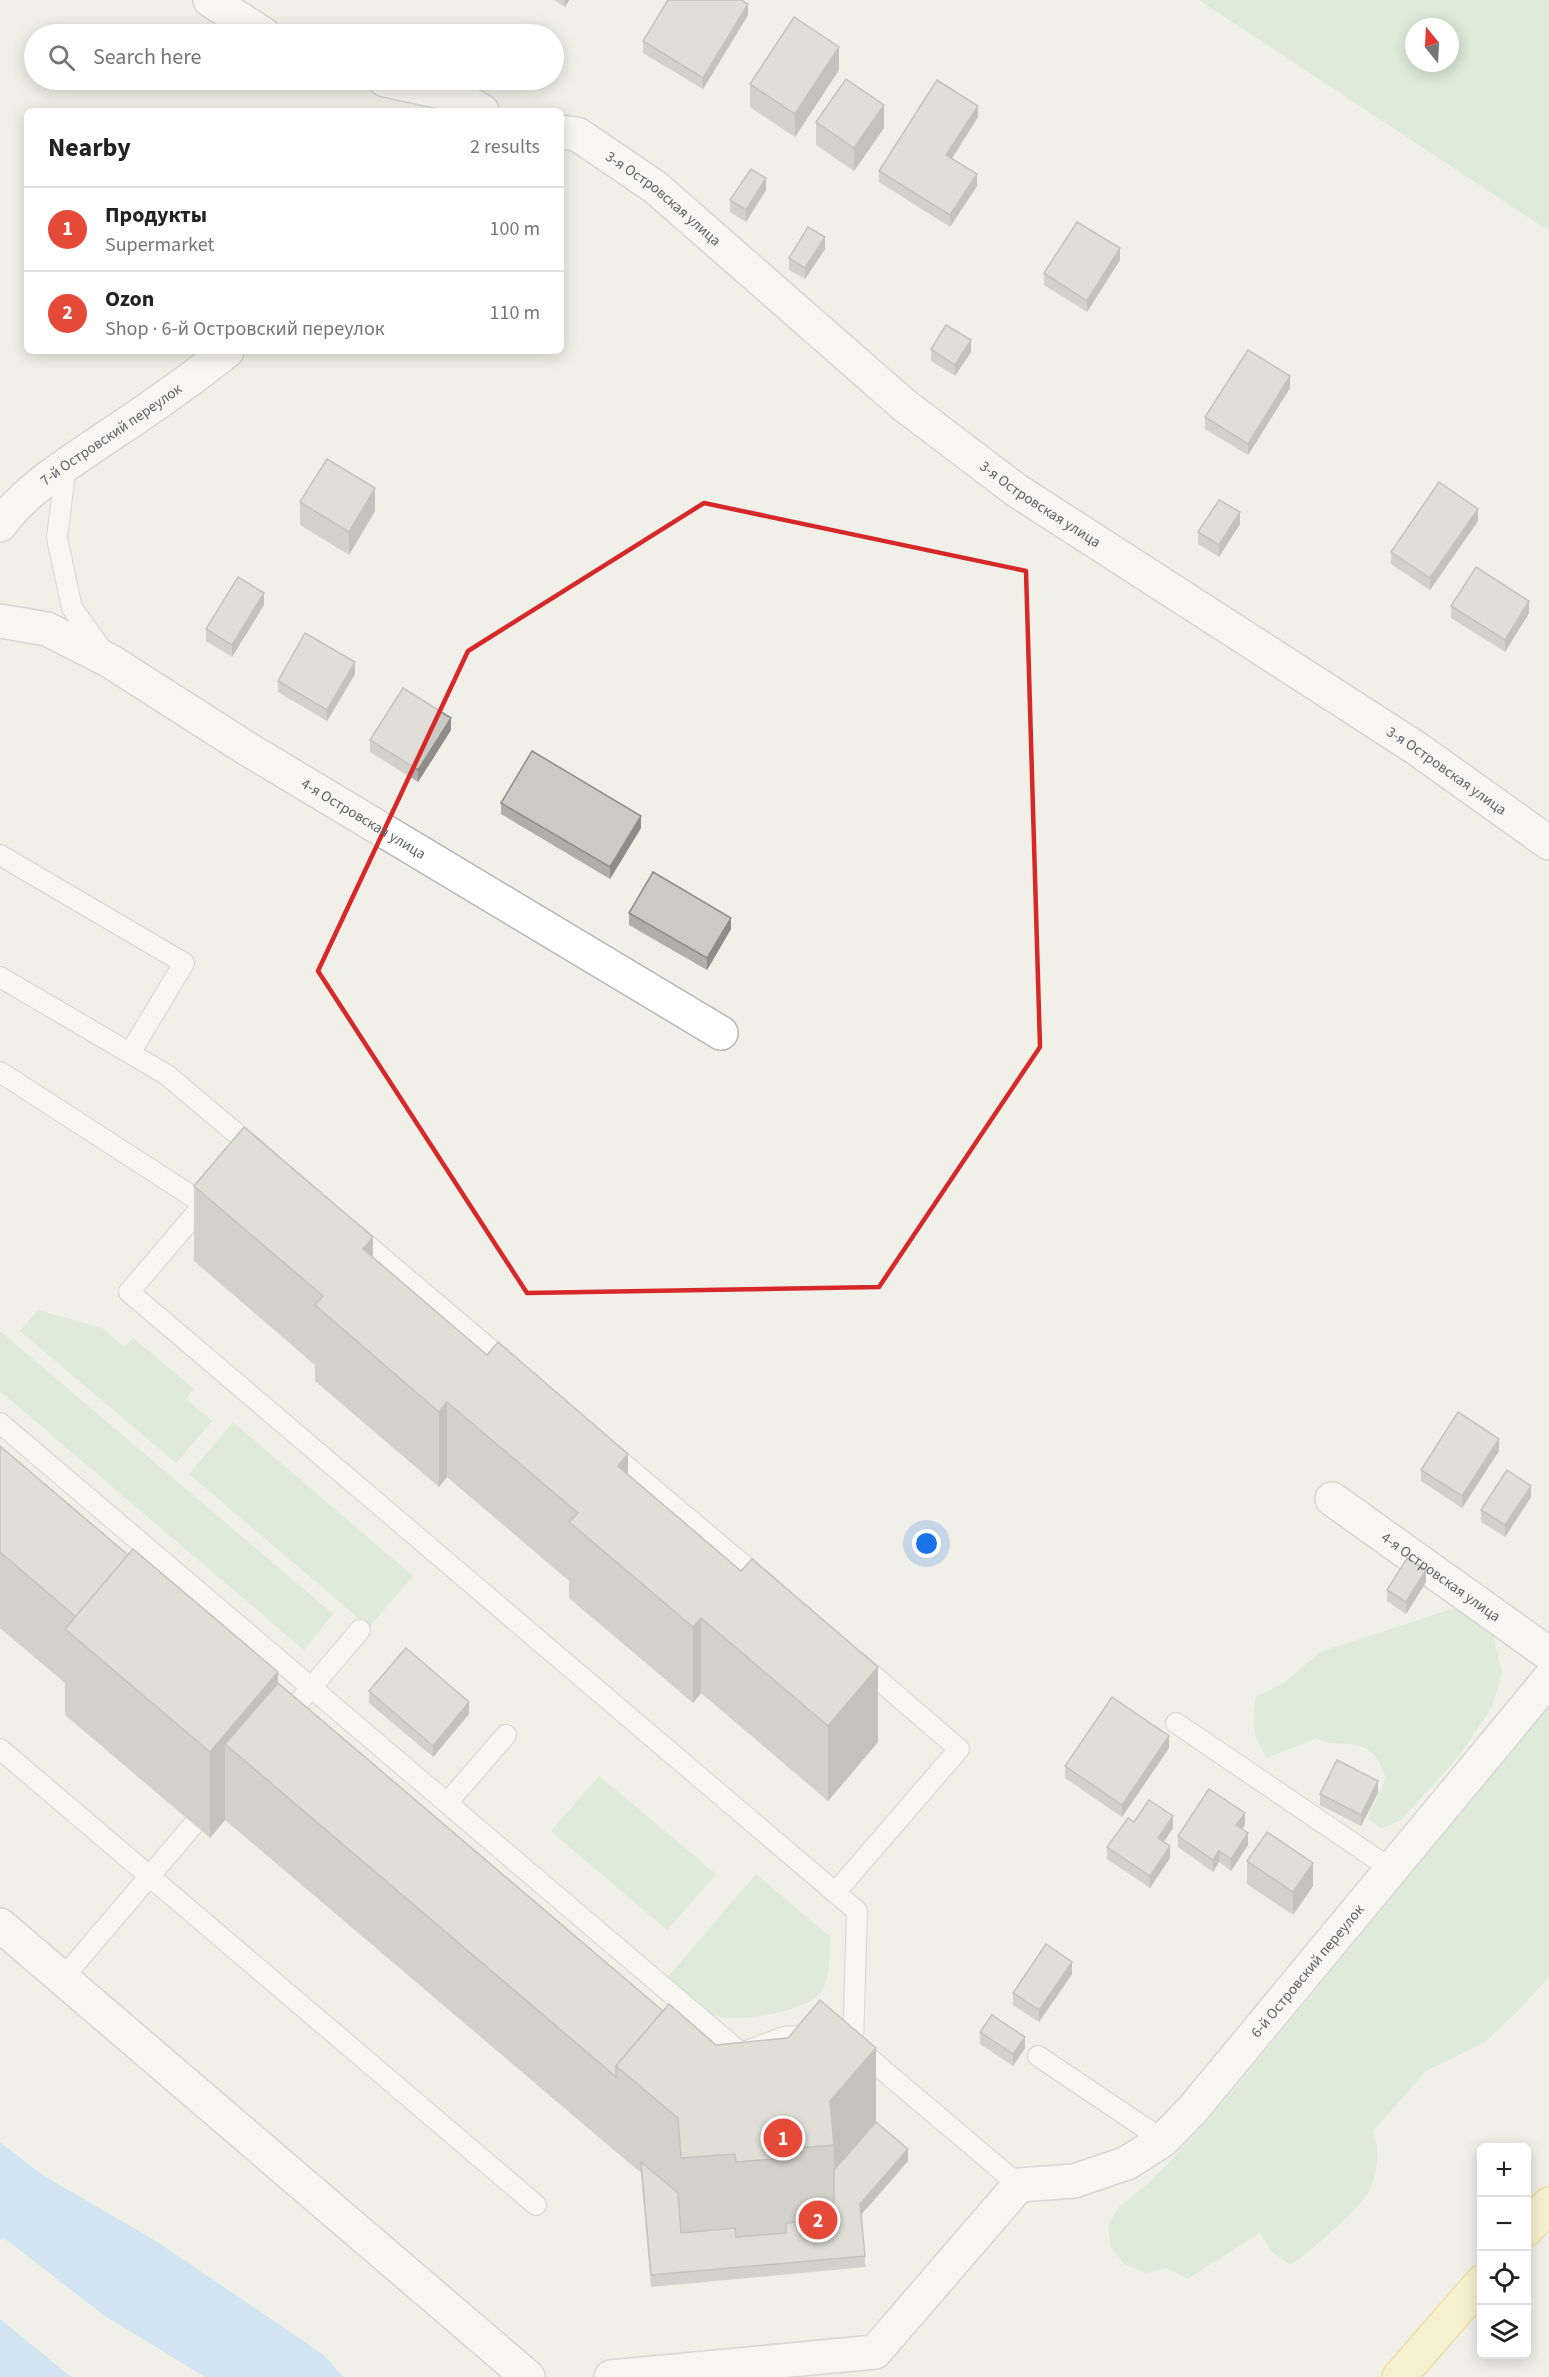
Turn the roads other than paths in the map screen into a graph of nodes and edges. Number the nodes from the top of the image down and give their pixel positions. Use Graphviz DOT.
graph roads {
  1 [pos="210,0"];
  2 [pos="247,24"];
  3 [pos="431,90"];
  4 [pos="477,108"];
  5 [pos="564,132"];
  6 [pos="223,354"];
  7 [pos="66,465"];
  8 [pos="0,525"];
  9 [pos="0,621"];
  10 [pos="110,661"];
  11 [pos="1549,843"];
  12 [pos="0,855"];
  13 [pos="0,977"];
  14 [pos="721,1033"];
  15 [pos="130,1053"];
  16 [pos="0,1072"];
  17 [pos="252,1147"];
  18 [pos="238,1163"];
  19 [pos="270,1163"];
  20 [pos="225,1180"];
  21 [pos="204,1204"];
  22 [pos="343,1224"];
  23 [pos="524,1378"];
  24 [pos="0,1423"];
  25 [pos="597,1440"];
  26 [pos="1332,1499"];
  27 [pos="778,1594"];
  28 [pos="360,1630"];
  29 [pos="841,1648"];
  30 [pos="1549,1654"];
  31 [pos="1549,1679"];
  32 [pos="311,1688"];
  33 [pos="1176,1723"];
  34 [pos="506,1735"];
  35 [pos="269,1737"];
  36 [pos="0,1749"];
  37 [pos="447,1803"];
  38 [pos="194,1824"];
  39 [pos="1390,1869"];
  40 [pos="150,1877"];
  41 [pos="836,1893"];
  42 [pos="0,1925"];
  43 [pos="63,1978"];
  44 [pos="852,2044"];
  45 [pos="1038,2056"];
  46 [pos="1163,2140"];
  47 [pos="1018,2185"];
  48 [pos="1549,2204"];
  49 [pos="536,2205"];
  50 [pos="1531,2225"];
  51 [pos="1477,2288"];
  52 [pos="528,2377"];
  53 [pos="611,2377"];
  54 [pos="1400,2377"];
  1 -- 2 [label="street"];
  3 -- 4 [label="street"];
  5 -- 11 [label="street, 3-я Островская улица"];
  6 -- 7 [label="street, 7-й Островский переулок"];
  7 -- 8 [label="street, 7-й Островский переулок"];
  7 -- 10 [label="lane"];
  9 -- 10 [label="street, 4-я Островская улица"];
  10 -- 14 [label="street, 4-я Островская улица"];
  12 -- 15 [label="lane"];
  13 -- 15 [label="lane"];
  15 -- 17 [label="lane"];
  16 -- 21 [label="lane"];
  17 -- 18 [label="lane"];
  17 -- 19 [label="lane"];
  20 -- 21 [label="lane"];
  21 -- 41 [label="lane"];
  22 -- 23 [label="lane"];
  24 -- 32 [label="lane"];
  25 -- 27 [label="lane"];
  26 -- 30 [label="street, 4-я Островская улица"];
  28 -- 32 [label="lane"];
  29 -- 41 [label="lane"];
  31 -- 39 [label="street, 6-й Островский переулок"];
  32 -- 35 [label="lane"];
  32 -- 37 [label="lane"];
  33 -- 39 [label="lane"];
  34 -- 37 [label="lane"];
  36 -- 40 [label="lane"];
  37 -- 44 [label="lane"];
  38 -- 40 [label="lane"];
  39 -- 46 [label="street, 6-й Островский переулок"];
  40 -- 43 [label="lane"];
  40 -- 49 [label="lane"];
  41 -- 44 [label="lane"];
  42 -- 43 [label="street"];
  43 -- 52 [label="street"];
  44 -- 47 [label="lane"];
  45 -- 46 [label="lane"];
  46 -- 47 [label="street, 6-й Островский переулок"];
  47 -- 53 [label="street"];
  48 -- 50 [label="main road"];
  51 -- 54 [label="main road"];
}
